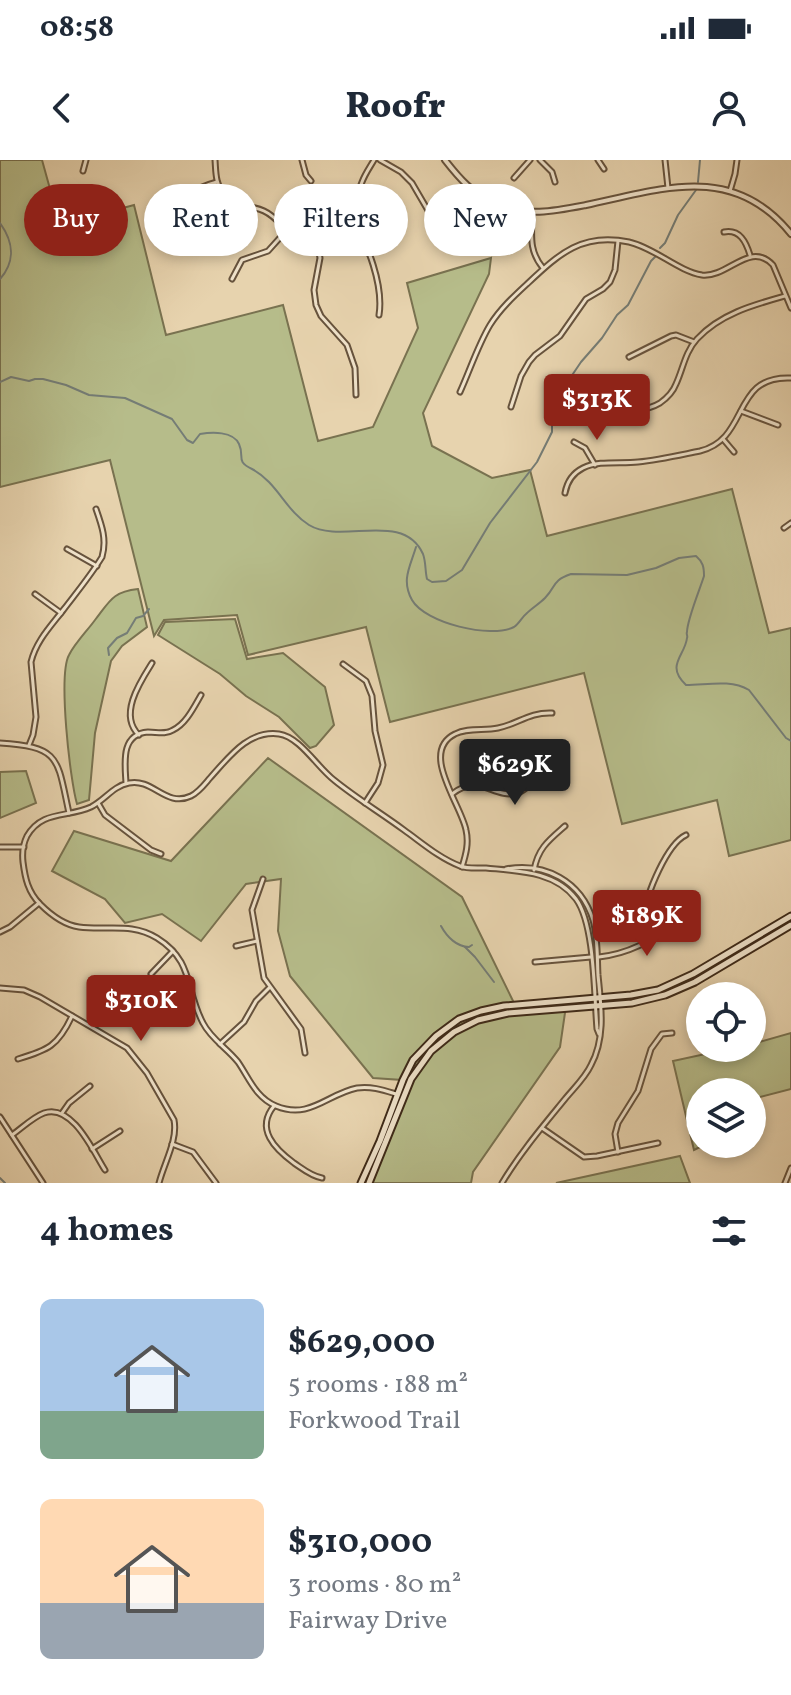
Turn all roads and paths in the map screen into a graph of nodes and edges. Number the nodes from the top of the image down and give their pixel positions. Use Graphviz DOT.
graph roads {
  1 [pos="86,160"];
  2 [pos="215,160"];
  3 [pos="302,160"];
  4 [pos="377,160"];
  5 [pos="445,160"];
  6 [pos="530,160"];
  7 [pos="540,160"];
  8 [pos="598,160"];
  9 [pos="665,160"];
  10 [pos="737,160"];
  11 [pos="604,169"];
  12 [pos="83,171"];
  13 [pos="514,178"];
  14 [pos="311,181"];
  15 [pos="217,182"];
  16 [pos="555,182"];
  17 [pos="212,184"];
  18 [pos="362,184"];
  19 [pos="465,184"];
  20 [pos="668,188"];
  21 [pos="730,191"];
  22 [pos="424,204"];
  23 [pos="536,212"];
  24 [pos="274,216"];
  25 [pos="724,232"];
  26 [pos="791,234"];
  27 [pos="618,241"];
  28 [pos="274,244"];
  29 [pos="750,255"];
  30 [pos="320,256"];
  31 [pos="370,256"];
  32 [pos="534,256"];
  33 [pos="543,268"];
  34 [pos="232,279"];
  35 [pos="785,296"];
  36 [pos="791,308"];
  37 [pos="379,315"];
  38 [pos="694,342"];
  39 [pos="629,357"];
  40 [pos="791,378"];
  41 [pos="579,387"];
  42 [pos="460,392"];
  43 [pos="356,395"];
  44 [pos="511,407"];
  45 [pos="741,411"];
  46 [pos="778,425"];
  47 [pos="723,439"];
  48 [pos="574,442"];
  49 [pos="734,452"];
  50 [pos="595,465"];
  51 [pos="565,493"];
  52 [pos="96,509"];
  53 [pos="791,523"];
  54 [pos="784,528"];
  55 [pos="67,549"];
  56 [pos="97,566"];
  57 [pos="35,594"];
  58 [pos="61,613"];
  59 [pos="152,663"];
  60 [pos="343,664"];
  61 [pos="201,695"];
  62 [pos="552,713"];
  63 [pos="139,735"];
  64 [pos="0,743"];
  65 [pos="29,745"];
  66 [pos="553,766"];
  67 [pos="126,783"];
  68 [pos="452,794"];
  69 [pos="98,803"];
  70 [pos="365,803"];
  71 [pos="69,813"];
  72 [pos="565,826"];
  73 [pos="686,835"];
  74 [pos="0,847"];
  75 [pos="24,847"];
  76 [pos="161,854"];
  77 [pos="462,867"];
  78 [pos="534,871"];
  79 [pos="263,879"];
  80 [pos="39,903"];
  81 [pos="689,916"];
  82 [pos="791,916"];
  83 [pos="791,925"];
  84 [pos="0,932"];
  85 [pos="653,938"];
  86 [pos="257,941"];
  87 [pos="236,946"];
  88 [pos="173,951"];
  89 [pos="594,957"];
  90 [pos="535,962"];
  91 [pos="151,974"];
  92 [pos="270,987"];
  93 [pos="0,988"];
  94 [pos="597,997"];
  95 [pos="598,1006"];
  96 [pos="72,1016"];
  97 [pos="672,1033"];
  98 [pos="220,1044"];
  99 [pos="305,1053"];
  100 [pos="18,1059"];
  101 [pos="90,1086"];
  102 [pos="401,1096"];
  103 [pos="274,1106"];
  104 [pos="62,1113"];
  105 [pos="0,1117"];
  106 [pos="542,1128"];
  107 [pos="120,1131"];
  108 [pos="12,1135"];
  109 [pos="658,1143"];
  110 [pos="172,1144"];
  111 [pos="92,1149"];
  112 [pos="618,1152"];
  113 [pos="791,1168"];
  114 [pos="105,1170"];
  115 [pos="322,1178"];
  116 [pos="43,1183"];
  117 [pos="159,1183"];
  118 [pos="216,1183"];
  119 [pos="361,1183"];
  120 [pos="369,1183"];
  121 [pos="502,1183"];
  122 [pos="785,1183"];
  1 -- 12 [label="street"];
  2 -- 15 [label="street"];
  3 -- 14 [label="street"];
  4 -- 18 [label="street"];
  4 -- 22 [label="street"];
  5 -- 19 [label="street"];
  6 -- 13 [label="street"];
  7 -- 16 [label="street"];
  8 -- 11 [label="street"];
  9 -- 20 [label="street"];
  10 -- 21 [label="street"];
  15 -- 17 [label="street"];
  15 -- 24 [label="street"];
  20 -- 21 [label="street"];
  20 -- 23 [label="street"];
  21 -- 26 [label="street"];
  25 -- 29 [label="street"];
  27 -- 29 [label="street"];
  27 -- 33 [label="street"];
  27 -- 44 [label="street"];
  28 -- 34 [label="street"];
  29 -- 35 [label="street"];
  30 -- 43 [label="street"];
  31 -- 37 [label="street"];
  32 -- 33 [label="street"];
  33 -- 42 [label="street"];
  35 -- 36 [label="street"];
  35 -- 38 [label="street"];
  38 -- 39 [label="street"];
  38 -- 41 [label="street"];
  40 -- 45 [label="street"];
  45 -- 46 [label="street"];
  45 -- 47 [label="street"];
  47 -- 49 [label="street"];
  47 -- 50 [label="street"];
  48 -- 50 [label="street"];
  50 -- 51 [label="street"];
  52 -- 56 [label="street"];
  53 -- 54 [label="street"];
  55 -- 56 [label="street"];
  56 -- 58 [label="street"];
  57 -- 58 [label="street"];
  58 -- 65 [label="street"];
  59 -- 63 [label="street"];
  60 -- 70 [label="street"];
  61 -- 63 [label="street"];
  62 -- 68 [label="street"];
  63 -- 67 [label="street"];
  64 -- 65 [label="street"];
  65 -- 71 [label="street"];
  66 -- 68 [label="street"];
  67 -- 69 [label="street"];
  67 -- 70 [label="street"];
  68 -- 77 [label="street"];
  69 -- 71 [label="street"];
  69 -- 76 [label="street"];
  70 -- 77 [label="street"];
  71 -- 75 [label="street"];
  72 -- 78 [label="street"];
  73 -- 85 [label="street"];
  74 -- 75 [label="street"];
  75 -- 80 [label="street"];
  77 -- 78 [label="street"];
  78 -- 89 [label="street"];
  79 -- 86 [label="street"];
  80 -- 84 [label="street"];
  80 -- 88 [label="street"];
  81 -- 85 [label="street"];
  82 -- 94 [label="main road"];
  83 -- 95 [label="main road"];
  85 -- 89 [label="street"];
  86 -- 87 [label="street"];
  86 -- 92 [label="street"];
  88 -- 91 [label="street"];
  88 -- 98 [label="street"];
  89 -- 90 [label="street"];
  89 -- 94 [label="street"];
  92 -- 98 [label="street"];
  92 -- 99 [label="street"];
  93 -- 96 [label="street"];
  94 -- 95 [label="street"];
  94 -- 102 [label="main road"];
  95 -- 102 [label="main road"];
  95 -- 106 [label="street"];
  96 -- 100 [label="street"];
  96 -- 110 [label="street"];
  97 -- 112 [label="street"];
  98 -- 103 [label="street"];
  101 -- 104 [label="street"];
  102 -- 103 [label="street"];
  102 -- 119 [label="main road"];
  102 -- 120 [label="main road"];
  103 -- 115 [label="street"];
  104 -- 108 [label="street"];
  104 -- 111 [label="street"];
  105 -- 108 [label="street"];
  106 -- 112 [label="street"];
  106 -- 121 [label="street"];
  107 -- 111 [label="street"];
  108 -- 116 [label="street"];
  109 -- 112 [label="street"];
  110 -- 117 [label="street"];
  110 -- 118 [label="street"];
  111 -- 114 [label="street"];
  113 -- 122 [label="street"];
}
